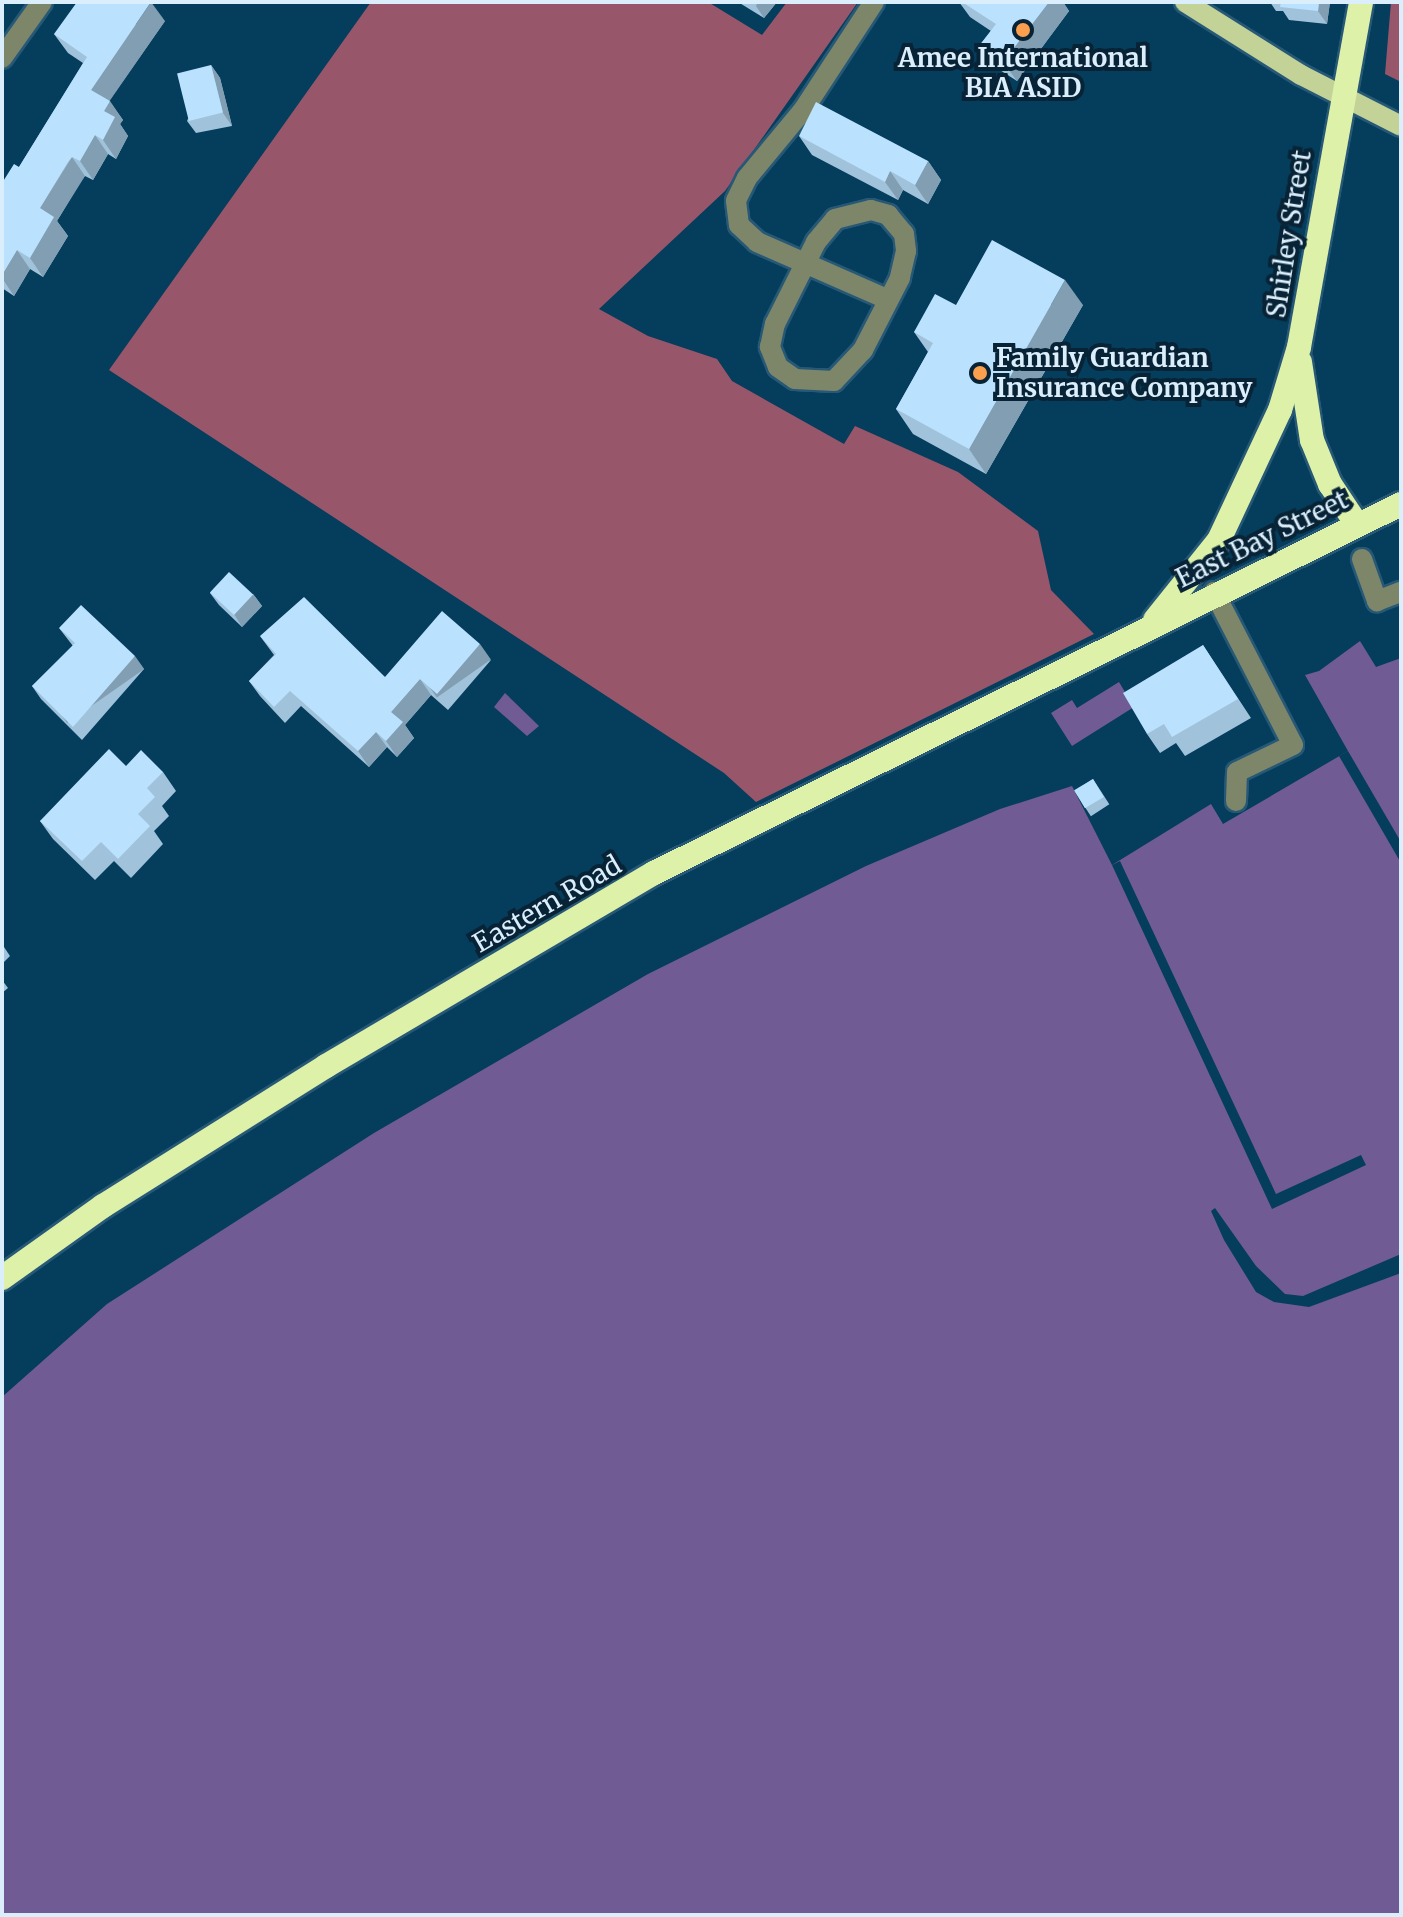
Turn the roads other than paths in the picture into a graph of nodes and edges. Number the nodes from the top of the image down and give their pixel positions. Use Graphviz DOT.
graph roads {
  1 [pos="42,2"];
  2 [pos="874,2"];
  3 [pos="1185,2"];
  4 [pos="1361,2"];
  5 [pos="2,58"];
  6 [pos="1341,97"];
  7 [pos="1401,126"];
  8 [pos="805,263"];
  9 [pos="887,299"];
  10 [pos="1299,347"];
  11 [pos="1401,504"];
  12 [pos="1356,523"];
  13 [pos="1362,559"];
  14 [pos="1214,592"];
  15 [pos="1401,592"];
  16 [pos="1149,628"];
  17 [pos="1236,801"];
  18 [pos="2,1278"];
  1 -- 5 [label="street"];
  2 -- 8 [label="street"];
  3 -- 6 [label="main road"];
  4 -- 6 [label="highway, Shirley Street"];
  6 -- 7 [label="main road"];
  6 -- 10 [label="highway, Shirley Street"];
  8 -- 9 [label="street"];
  8 -- 9 [label="street"];
  8 -- 9 [label="street"];
  10 -- 12 [label="highway"];
  10 -- 16 [label="highway, Shirley Street"];
  11 -- 12 [label="highway, East Bay Street"];
  12 -- 14 [label="highway, East Bay Street"];
  13 -- 15 [label="street"];
  14 -- 16 [label="highway, East Bay Street"];
  14 -- 17 [label="street"];
  16 -- 18 [label="highway, Eastern Road"];
}
